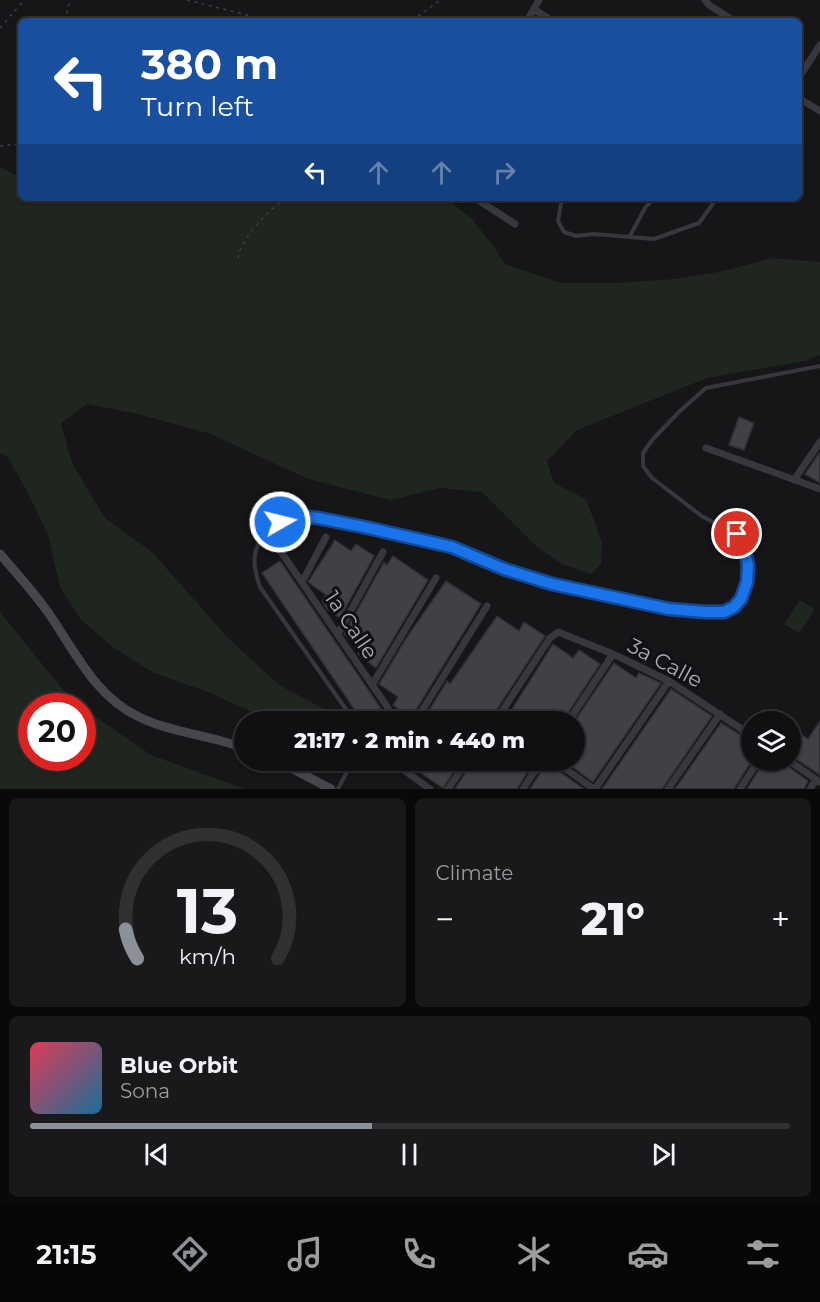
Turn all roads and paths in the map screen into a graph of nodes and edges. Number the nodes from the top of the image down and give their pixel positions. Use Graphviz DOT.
graph roads {
  1 [pos="24,0"];
  2 [pos="70,0"];
  3 [pos="187,0"];
  4 [pos="440,0"];
  5 [pos="539,0"];
  6 [pos="705,0"];
  7 [pos="534,9"];
  8 [pos="66,18"];
  9 [pos="259,18"];
  10 [pos="416,18"];
  11 [pos="529,18"];
  12 [pos="548,18"];
  13 [pos="729,18"];
  14 [pos="0,28"];
  15 [pos="820,45"];
  16 [pos="802,65"];
  17 [pos="802,100"];
  18 [pos="820,111"];
  19 [pos="18,144"];
  20 [pos="0,146"];
  21 [pos="282,201"];
  22 [pos="480,201"];
  23 [pos="561,201"];
  24 [pos="651,201"];
  25 [pos="715,201"];
  26 [pos="515,224"];
  27 [pos="630,236"];
  28 [pos="238,258"];
  29 [pos="820,366"];
  30 [pos="820,442"];
  31 [pos="706,448"];
  32 [pos="794,480"];
  33 [pos="820,489"];
  34 [pos="326,537"];
  35 [pos="279,549"];
  36 [pos="383,552"];
  37 [pos="0,554"];
  38 [pos="436,578"];
  39 [pos="302,582"];
  40 [pos="487,606"];
  41 [pos="338,634"];
  42 [pos="613,654"];
  43 [pos="669,681"];
  44 [pos="372,685"];
  45 [pos="347,711"];
  46 [pos="389,711"];
  47 [pos="422,711"];
  48 [pos="503,711"];
  49 [pos="575,711"];
  50 [pos="720,714"];
  51 [pos="741,728"];
  52 [pos="234,744"];
  53 [pos="801,769"];
  54 [pos="297,771"];
  55 [pos="347,771"];
  56 [pos="405,771"];
  57 [pos="460,771"];
  58 [pos="535,771"];
  59 [pos="569,771"];
  60 [pos="752,771"];
  61 [pos="818,780"];
  62 [pos="331,789"];
  63 [pos="338,789"];
  64 [pos="430,789"];
  65 [pos="448,789"];
  66 [pos="523,789"];
  67 [pos="595,789"];
  68 [pos="668,789"];
  69 [pos="740,789"];
  70 [pos="810,789"];
  1 -- 14 [label="path"];
  2 -- 8 [label="path"];
  3 -- 9 [label="path"];
  4 -- 10 [label="path"];
  5 -- 7 [label="street"];
  6 -- 13 [label="street"];
  7 -- 11 [label="street"];
  7 -- 12 [label="street"];
  15 -- 16 [label="street"];
  17 -- 18 [label="street"];
  19 -- 20 [label="path"];
  21 -- 28 [label="path"];
  22 -- 26 [label="street"];
  23 -- 27 [label="lane"];
  24 -- 27 [label="lane"];
  25 -- 27 [label="lane"];
  29 -- 45 [label="lane"];
  30 -- 32 [label="street"];
  31 -- 32 [label="street"];
  32 -- 33 [label="street"];
  34 -- 39 [label="street"];
  35 -- 39 [label="street, 1a Calle"];
  36 -- 41 [label="street"];
  37 -- 52 [label="main road"];
  38 -- 44 [label="street"];
  39 -- 41 [label="street, 1a Calle"];
  40 -- 47 [label="street"];
  41 -- 44 [label="street, 1a Calle"];
  42 -- 43 [label="street, 3a Calle"];
  42 -- 48 [label="street, 3a Calle"];
  42 -- 49 [label="street"];
  43 -- 50 [label="street, 3a Calle"];
  43 -- 67 [label="street"];
  44 -- 46 [label="street, 1a Calle"];
  50 -- 51 [label="street, 3a Calle"];
  50 -- 68 [label="street"];
  53 -- 61 [label="street"];
  54 -- 62 [label="main road"];
  55 -- 63 [label="lane"];
  56 -- 64 [label="street"];
  57 -- 65 [label="street"];
  58 -- 66 [label="street"];
  59 -- 67 [label="street"];
  60 -- 69 [label="street"];
  61 -- 70 [label="street"];
}
